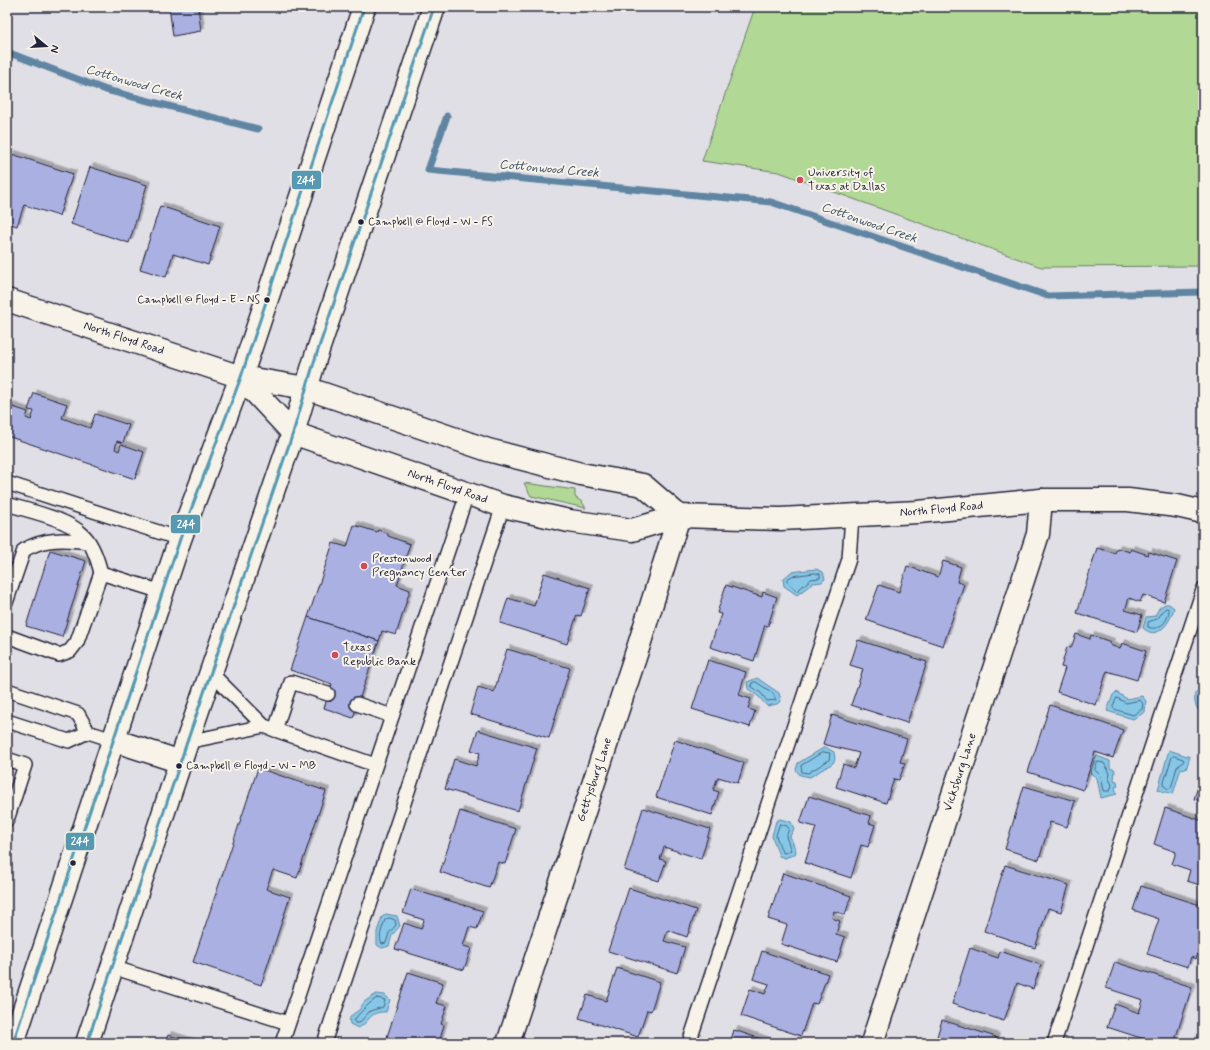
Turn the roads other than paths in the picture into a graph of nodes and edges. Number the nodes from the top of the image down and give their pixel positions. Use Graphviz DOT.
graph roads {
  1 [pos="364,7"];
  2 [pos="434,7"];
  3 [pos="7,300"];
  4 [pos="240,377"];
  5 [pos="306,388"];
  6 [pos="293,433"];
  7 [pos="7,483"];
  8 [pos="467,494"];
  9 [pos="1041,500"];
  10 [pos="7,504"];
  11 [pos="503,506"];
  12 [pos="1203,512"];
  13 [pos="679,516"];
  14 [pos="852,516"];
  15 [pos="180,539"];
  16 [pos="87,542"];
  17 [pos="101,573"];
  18 [pos="1203,590"];
  19 [pos="162,592"];
  20 [pos="7,600"];
  21 [pos="7,636"];
  22 [pos="211,673"];
  23 [pos="7,690"];
  24 [pos="328,694"];
  25 [pos="357,704"];
  26 [pos="392,716"];
  27 [pos="7,721"];
  28 [pos="270,728"];
  29 [pos="88,732"];
  30 [pos="113,740"];
  31 [pos="184,752"];
  32 [pos="7,759"];
  33 [pos="375,765"];
  34 [pos="7,820"];
  35 [pos="112,967"];
  36 [pos="288,1023"];
  37 [pos="13,1043"];
  38 [pos="87,1043"];
  39 [pos="282,1043"];
  40 [pos="324,1043"];
  41 [pos="508,1043"];
  42 [pos="690,1043"];
  43 [pos="872,1043"];
  44 [pos="1054,1043"];
  1 -- 4 [label="street"];
  2 -- 5 [label="street"];
  3 -- 4 [label="street, North Floyd Road"];
  4 -- 5 [label="street, North Floyd Road"];
  4 -- 6 [label="street, North Floyd Road"];
  4 -- 15 [label="street"];
  5 -- 6 [label="street"];
  5 -- 13 [label="street, North Floyd Road"];
  6 -- 8 [label="street, North Floyd Road"];
  6 -- 22 [label="street"];
  7 -- 15 [label="lane"];
  8 -- 11 [label="street, North Floyd Road"];
  8 -- 26 [label="lane"];
  9 -- 12 [label="street, North Floyd Road"];
  9 -- 14 [label="street, North Floyd Road"];
  9 -- 43 [label="street, Vicksburg Lane"];
  10 -- 16 [label="lane"];
  11 -- 13 [label="street, North Floyd Road"];
  11 -- 40 [label="lane"];
  13 -- 14 [label="street, North Floyd Road"];
  13 -- 41 [label="street, Gettysburg Lane"];
  14 -- 42 [label="lane"];
  15 -- 19 [label="street"];
  16 -- 17 [label="lane"];
  16 -- 20 [label="lane"];
  17 -- 19 [label="lane"];
  17 -- 21 [label="lane"];
  18 -- 44 [label="lane"];
  19 -- 30 [label="street"];
  22 -- 28 [label="lane"];
  22 -- 31 [label="street"];
  23 -- 29 [label="lane"];
  24 -- 28 [label="lane"];
  25 -- 26 [label="lane"];
  26 -- 33 [label="lane"];
  27 -- 29 [label="lane"];
  28 -- 31 [label="lane"];
  28 -- 33 [label="lane"];
  29 -- 30 [label="lane"];
  30 -- 31 [label="street"];
  30 -- 37 [label="street"];
  31 -- 35 [label="street"];
  32 -- 34 [label="lane"];
  33 -- 36 [label="lane"];
  35 -- 36 [label="lane"];
  35 -- 38 [label="street"];
  36 -- 39 [label="lane"];
}
